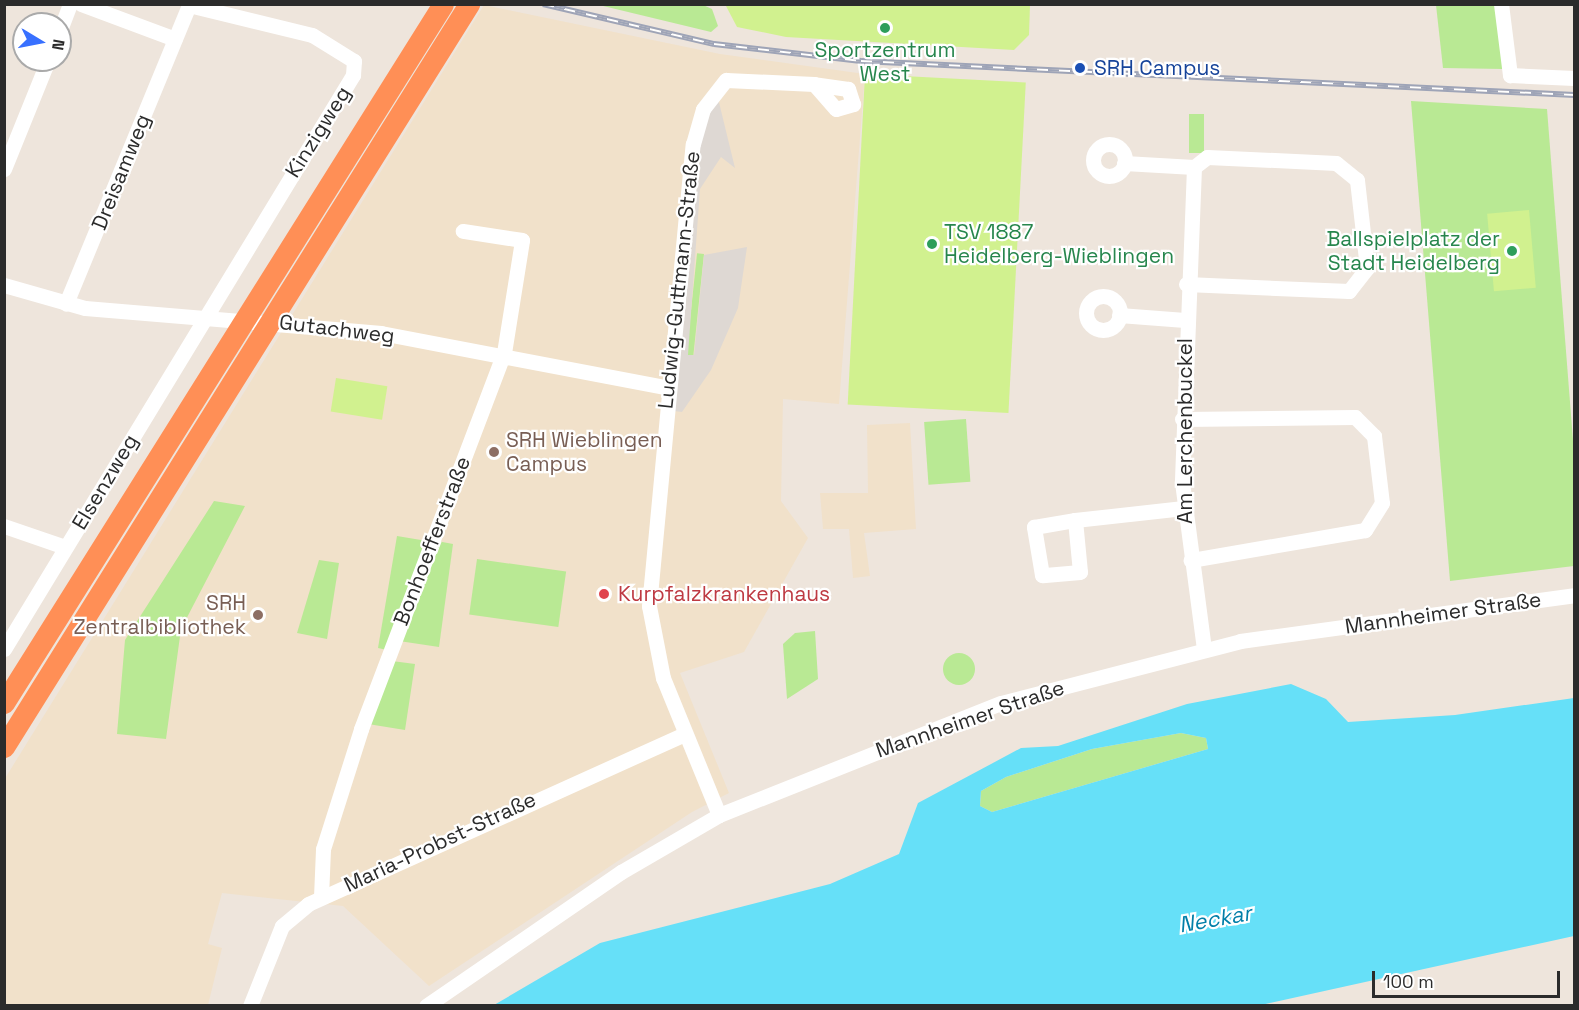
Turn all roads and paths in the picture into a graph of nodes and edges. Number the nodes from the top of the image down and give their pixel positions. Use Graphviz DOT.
graph roads {
  1 [pos="81,4"];
  2 [pos="443,4"];
  3 [pos="1501,4"];
  4 [pos="469,5"];
  5 [pos="175,39"];
  6 [pos="43,72"];
  7 [pos="1575,78"];
  8 [pos="813,84"];
  9 [pos="1124,163"];
  10 [pos="1194,167"];
  11 [pos="4,169"];
  12 [pos="463,231"];
  13 [pos="1186,284"];
  14 [pos="4,285"];
  15 [pos="66,304"];
  16 [pos="1119,315"];
  17 [pos="206,316"];
  18 [pos="1185,320"];
  19 [pos="504,353"];
  20 [pos="668,388"];
  21 [pos="1182,419"];
  22 [pos="1184,508"];
  23 [pos="1075,520"];
  24 [pos="4,526"];
  25 [pos="65,548"];
  26 [pos="1191,560"];
  27 [pos="1575,595"];
  28 [pos="4,649"];
  29 [pos="1204,649"];
  30 [pos="4,703"];
  31 [pos="684,734"];
  32 [pos="4,747"];
  33 [pos="719,815"];
  34 [pos="321,897"];
  35 [pos="250,1005"];
  36 [pos="426,1005"];
  1 -- 5 [label="street"];
  2 -- 30 [label="highway"];
  3 -- 7 [label="street"];
  4 -- 32 [label="highway"];
  5 -- 15 [label="street, Dreisamweg"];
  5 -- 17 [label="street, Kinzigweg"];
  6 -- 11 [label="street"];
  8 -- 20 [label="street, Ludwig-Guttmann-Straße"];
  9 -- 10 [label="street"];
  10 -- 13 [label="street, Am Lerchenbuckel"];
  10 -- 13 [label="street"];
  12 -- 19 [label="street, Bonhoefferstraße"];
  13 -- 18 [label="street, Am Lerchenbuckel"];
  14 -- 15 [label="street, Gutachweg"];
  15 -- 17 [label="street, Gutachweg"];
  16 -- 18 [label="street, Am Lerchenbuckel"];
  17 -- 19 [label="street, Gutachweg"];
  17 -- 25 [label="street, Elsenzweg"];
  18 -- 21 [label="street, Am Lerchenbuckel"];
  19 -- 20 [label="street, Gutachweg"];
  19 -- 34 [label="street, Bonhoefferstraße"];
  20 -- 31 [label="street, Ludwig-Guttmann-Straße"];
  21 -- 22 [label="street, Am Lerchenbuckel"];
  21 -- 26 [label="street"];
  22 -- 23 [label="street"];
  22 -- 26 [label="street, Am Lerchenbuckel"];
  24 -- 25 [label="street"];
  25 -- 28 [label="street, Elsenzweg"];
  26 -- 29 [label="street, Am Lerchenbuckel"];
  27 -- 29 [label="street, Mannheimer Straße"];
  29 -- 33 [label="street, Mannheimer Straße"];
  31 -- 33 [label="street, Ludwig-Guttmann-Straße"];
  31 -- 34 [label="street, Maria-Probst-Straße"];
  33 -- 36 [label="street, Mannheimer Straße"];
  34 -- 35 [label="street, Maria-Probst-Straße"];
}
